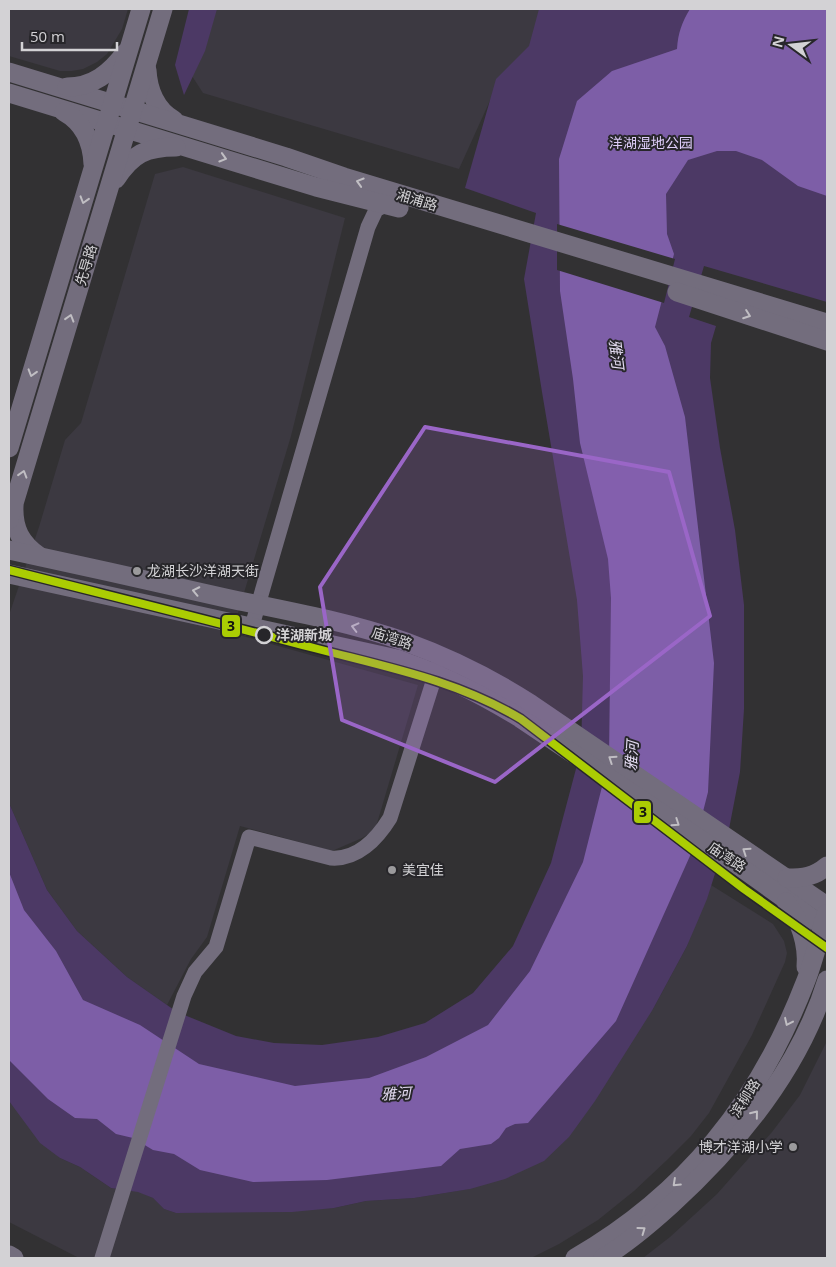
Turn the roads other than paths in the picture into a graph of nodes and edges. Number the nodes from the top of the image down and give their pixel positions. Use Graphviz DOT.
graph roads {
  1 [pos="141,9"];
  2 [pos="163,9"];
  3 [pos="133,36"];
  4 [pos="150,53"];
  5 [pos="9,72"];
  6 [pos="53,86"];
  7 [pos="9,93"];
  8 [pos="113,103"];
  9 [pos="52,106"];
  10 [pos="133,109"];
  11 [pos="107,123"];
  12 [pos="184,125"];
  13 [pos="127,129"];
  14 [pos="190,148"];
  15 [pos="92,173"];
  16 [pos="358,197"];
  17 [pos="106,198"];
  18 [pos="387,204"];
  19 [pos="522,238"];
  20 [pos="702,293"];
  21 [pos="827,323"];
  22 [pos="827,342"];
  23 [pos="9,448"];
  24 [pos="15,500"];
  25 [pos="9,520"];
  26 [pos="9,550"];
  27 [pos="40,557"];
  28 [pos="9,574"];
  29 [pos="33,579"];
  30 [pos="9,586"];
  31 [pos="255,604"];
  32 [pos="249,626"];
  33 [pos="441,666"];
  34 [pos="827,866"];
  35 [pos="783,886"];
  36 [pos="827,906"];
  37 [pos="826,921"];
  38 [pos="203,967"];
  39 [pos="804,987"];
  40 [pos="825,987"];
  41 [pos="618,1251"];
  42 [pos="9,1255"];
  43 [pos="14,1258"];
  44 [pos="102,1258"];
  45 [pos="109,1258"];
  46 [pos="575,1258"];
  47 [pos="603,1258"];
  1 -- 3 [label="main road, 先导路"];
  2 -- 4 [label="main road, 先导路"];
  3 -- 6 [label="main road"];
  3 -- 8 [label="main road, 先导路"];
  4 -- 10 [label="main road, 先导路"];
  4 -- 12 [label="main road"];
  5 -- 6 [label="main road, 湘浦路"];
  6 -- 8 [label="main road, 湘浦路"];
  7 -- 9 [label="main road, 湘浦路"];
  8 -- 10 [label="main road, 湘浦路"];
  8 -- 11 [label="main road, 先导路"];
  9 -- 11 [label="main road, 湘浦路"];
  9 -- 15 [label="main road"];
  10 -- 12 [label="main road, 湘浦路"];
  10 -- 13 [label="main road, 先导路"];
  11 -- 13 [label="main road, 湘浦路"];
  11 -- 15 [label="main road, 先导路"];
  19 -- 12 [label="main road, 湘浦路, one-way"];
  13 -- 14 [label="main road, 湘浦路"];
  13 -- 17 [label="main road, 先导路"];
  14 -- 16 [label="main road, 湘浦路, one-way"];
  14 -- 17 [label="main road"];
  15 -- 23 [label="main road, 先导路, one-way"];
  16 -- 18 [label="main road, 湘浦路"];
  16 -- 31 [label="street"];
  24 -- 17 [label="main road, 先导路, one-way"];
  18 -- 19 [label="main road, 湘浦路"];
  18 -- 31 [label="street"];
  19 -- 20 [label="main road, 湘浦路"];
  20 -- 21 [label="main road, 湘浦路"];
  20 -- 22 [label="main road, 湘浦路, one-way"];
  24 -- 25 [label="main road, 先导路"];
  24 -- 27 [label="main road"];
  26 -- 27 [label="main road, 庙湾路"];
  31 -- 27 [label="main road, 庙湾路, one-way"];
  28 -- 29 [label="main road, 庙湾路"];
  29 -- 30 [label="main road"];
  29 -- 32 [label="main road, 庙湾路"];
  31 -- 32 [label="street"];
  33 -- 31 [label="main road, 庙湾路, one-way"];
  32 -- 33 [label="main road, 庙湾路"];
  33 -- 35 [label="main road, 庙湾路"];
  33 -- 38 [label="street"];
  34 -- 35 [label="main road"];
  35 -- 36 [label="main road, 庙湾路"];
  35 -- 37 [label="main road, 庙湾路"];
  35 -- 39 [label="main road"];
  37 -- 39 [label="main road, 滨柳路"];
  38 -- 44 [label="street"];
  38 -- 45 [label="street"];
  39 -- 46 [label="main road, 滨柳路, one-way"];
  41 -- 40 [label="main road, 滨柳路, one-way"];
  41 -- 47 [label="main road, 滨柳路"];
  42 -- 43 [label="main road"];
}
